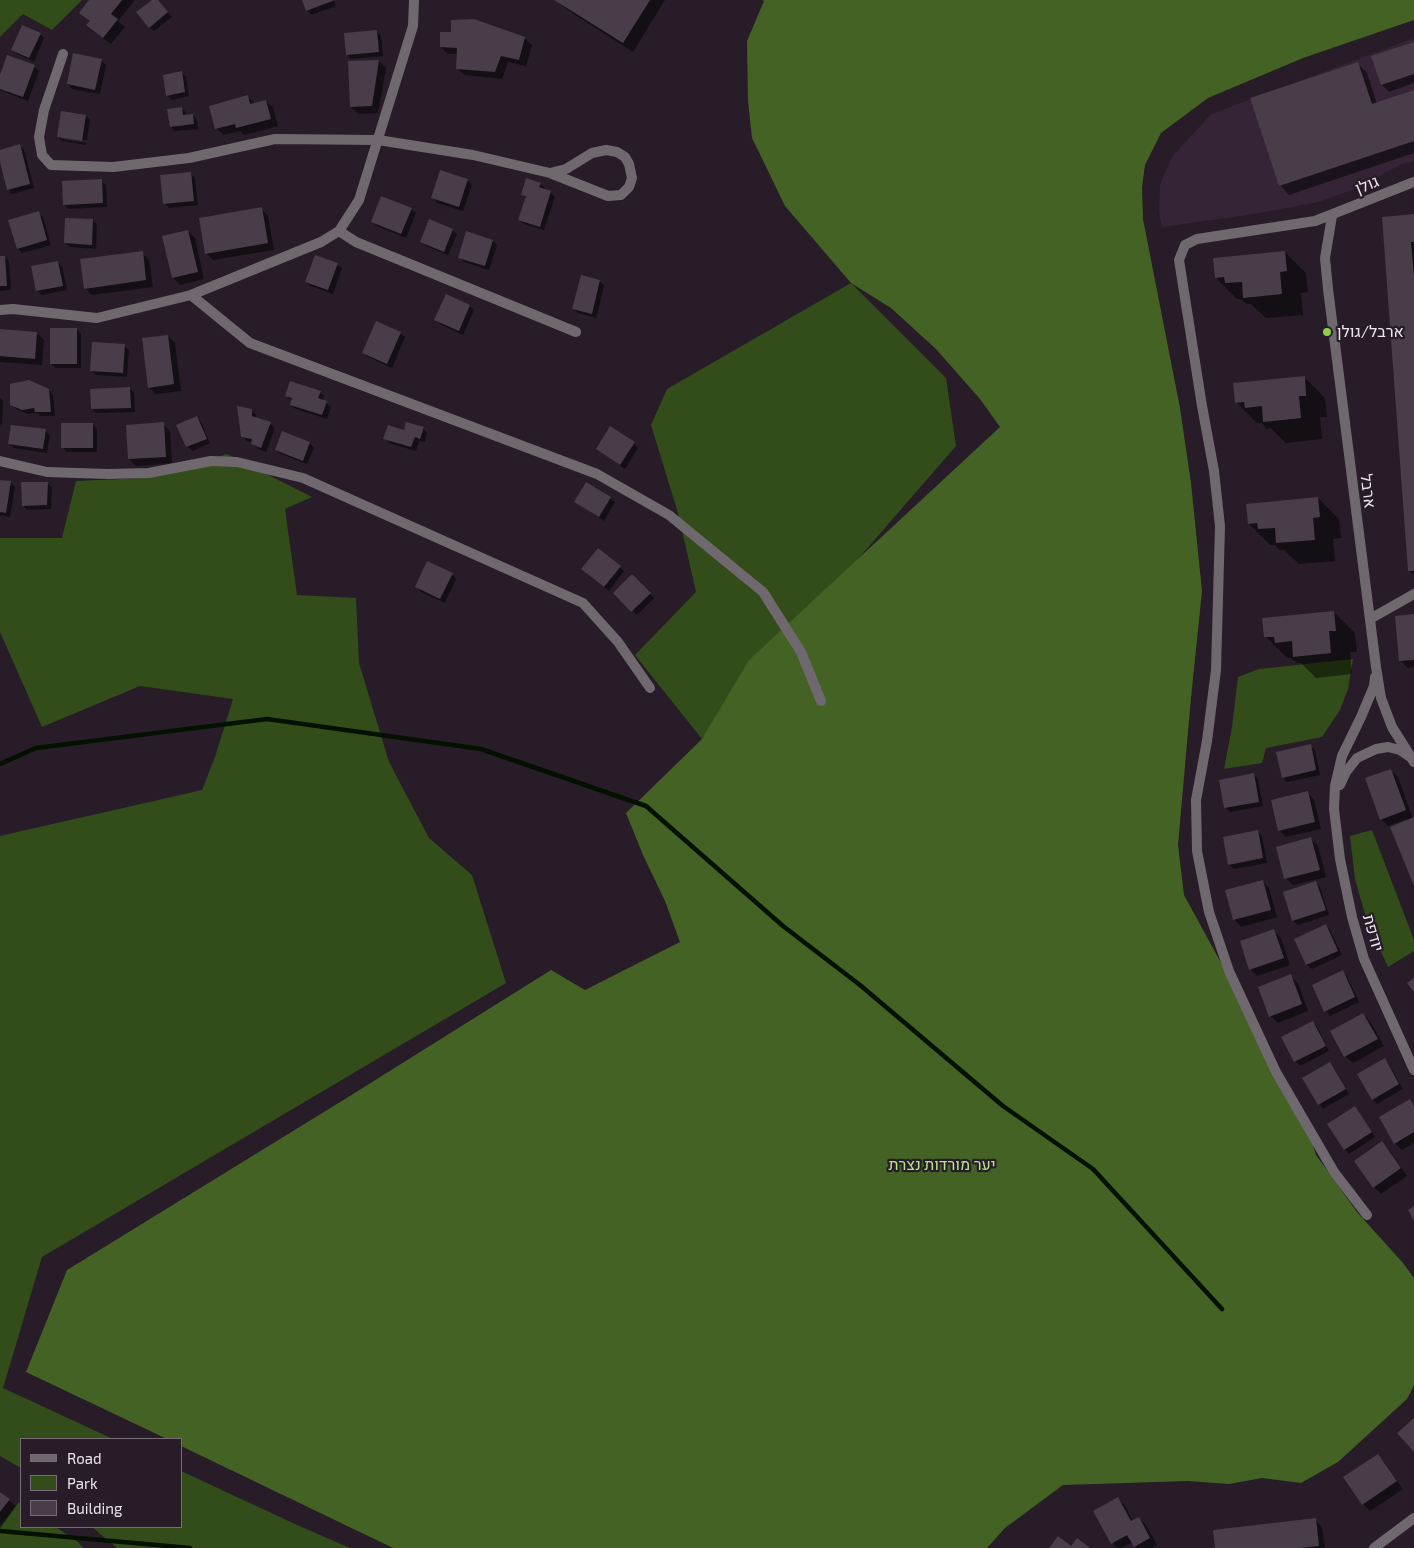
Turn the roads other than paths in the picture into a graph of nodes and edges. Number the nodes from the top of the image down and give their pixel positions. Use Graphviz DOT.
graph roads {
  1 [pos="414,0"];
  2 [pos="62,54"];
  3 [pos="378,140"];
  4 [pos="550,173"];
  5 [pos="1414,182"];
  6 [pos="1332,216"];
  7 [pos="339,231"];
  8 [pos="191,295"];
  9 [pos="0,310"];
  10 [pos="576,332"];
  11 [pos="0,461"];
  12 [pos="1414,594"];
  13 [pos="1370,618"];
  14 [pos="1376,666"];
  15 [pos="650,688"];
  16 [pos="821,701"];
  17 [pos="1413,760"];
  18 [pos="1335,797"];
  19 [pos="1414,1070"];
  20 [pos="1367,1216"];
  21 [pos="1414,1518"];
  22 [pos="1374,1548"];
  1 -- 3 [label="street"];
  2 -- 3 [label="street"];
  3 -- 4 [label="street"];
  3 -- 7 [label="street"];
  4 -- 4 [label="street"];
  5 -- 6 [label="street, גולן"];
  6 -- 13 [label="street, ארבל"];
  6 -- 20 [label="street, גולן"];
  7 -- 8 [label="street"];
  7 -- 10 [label="street"];
  8 -- 9 [label="street"];
  8 -- 16 [label="street"];
  11 -- 15 [label="street"];
  12 -- 13 [label="street"];
  13 -- 14 [label="street, ארבל"];
  14 -- 17 [label="street, ארבל"];
  14 -- 18 [label="street, יודפת"];
  17 -- 18 [label="street, יודפת"];
  18 -- 19 [label="street, יודפת"];
  21 -- 22 [label="street"];
}
